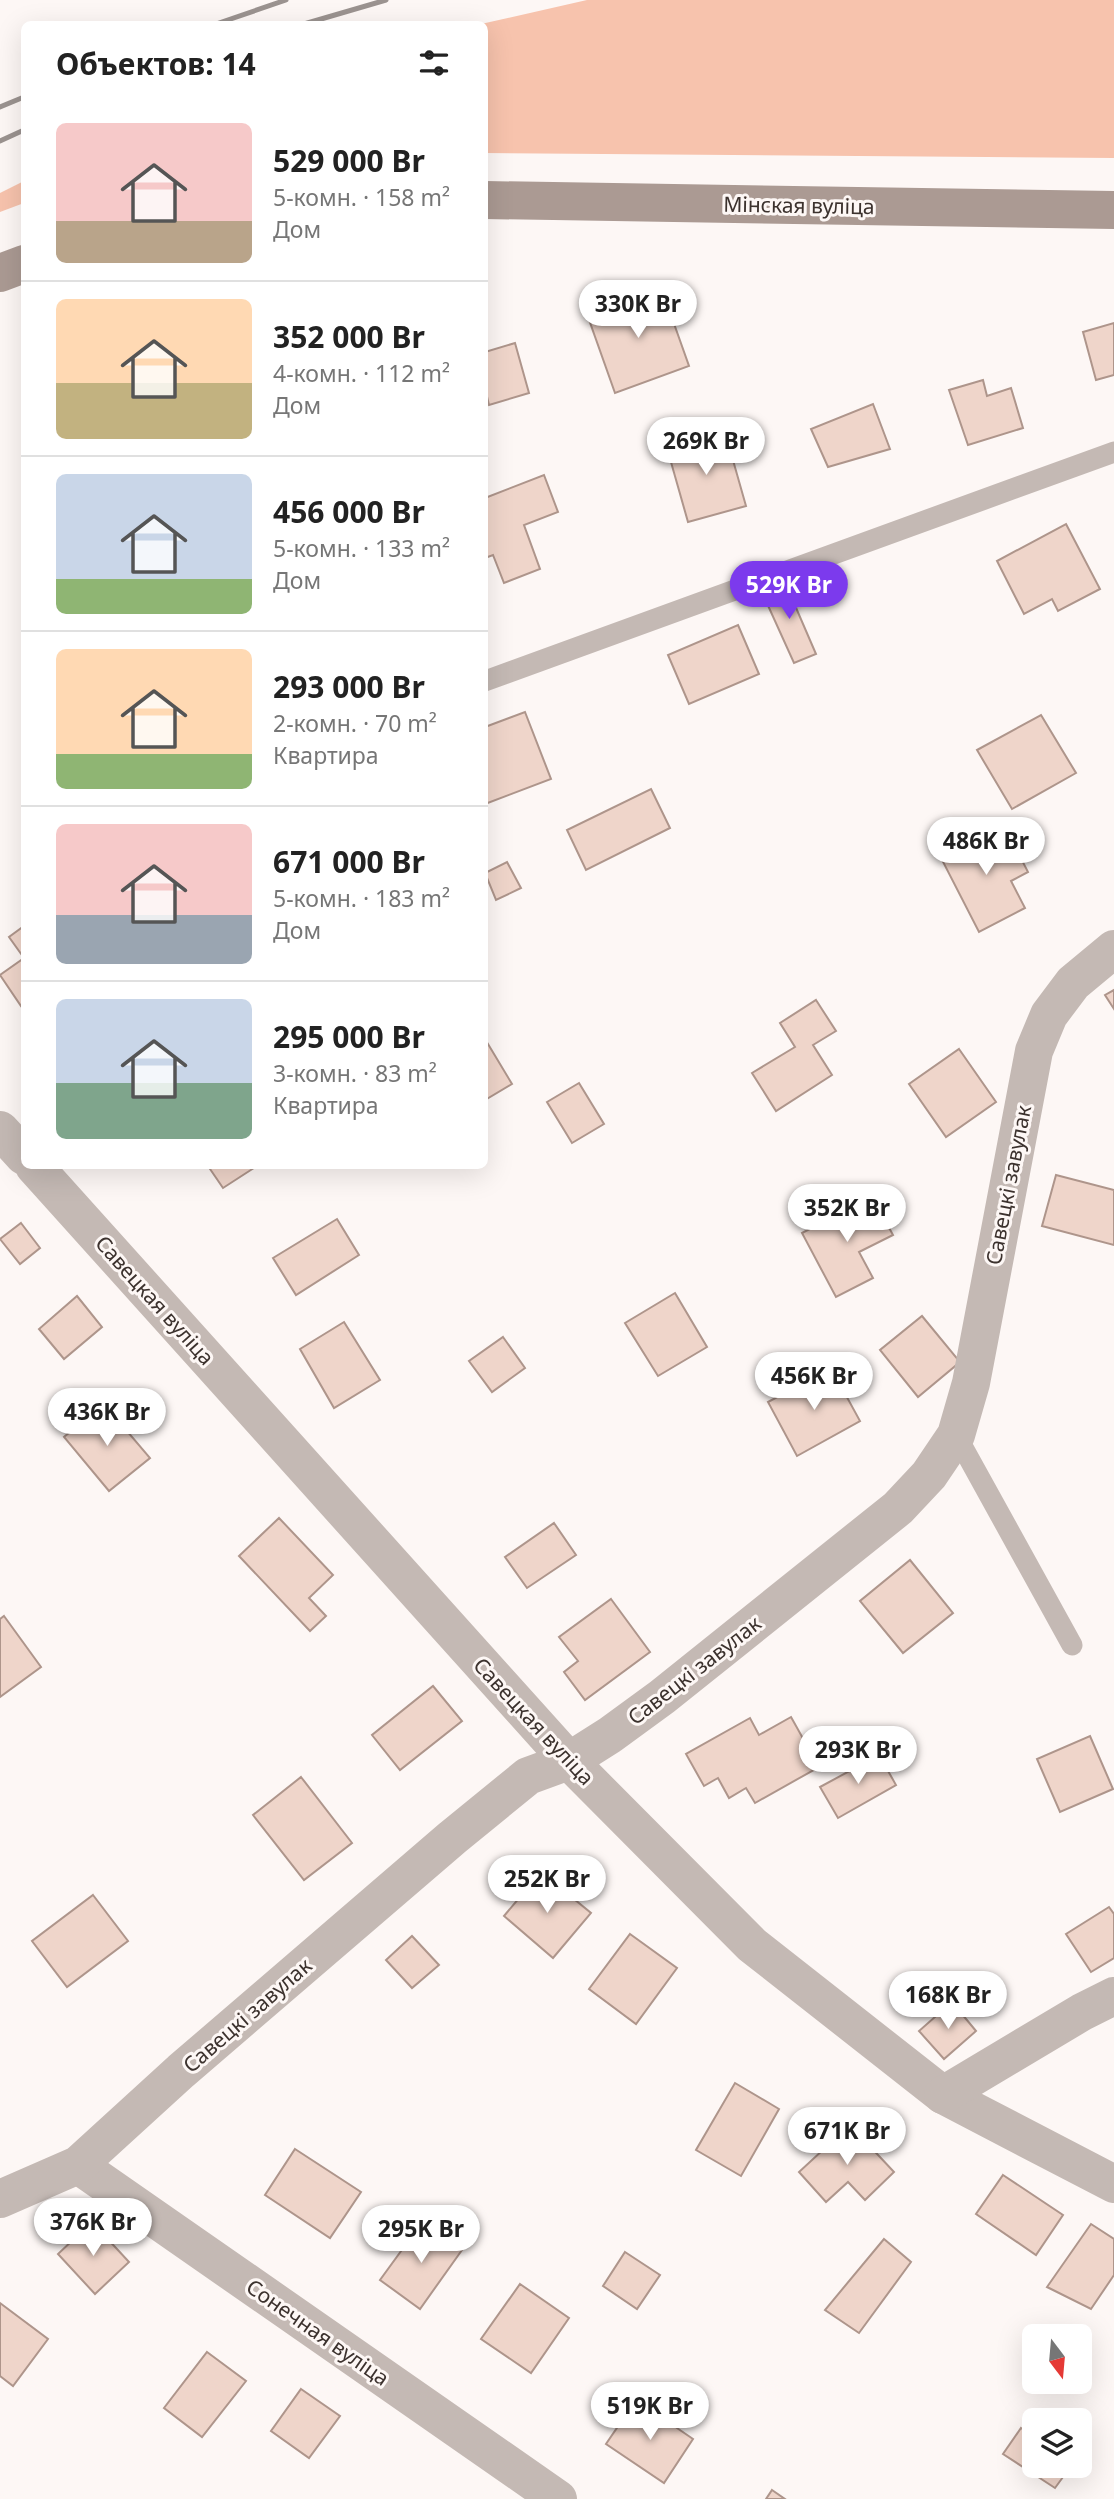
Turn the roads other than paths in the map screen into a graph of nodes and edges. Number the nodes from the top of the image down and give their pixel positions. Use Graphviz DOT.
graph roads {
  1 [pos="488,200"];
  2 [pos="1114,210"];
  3 [pos="21,265"];
  4 [pos="0,273"];
  5 [pos="1114,452"];
  6 [pos="488,676"];
  7 [pos="1114,949"];
  8 [pos="0,1130"];
  9 [pos="21,1153"];
  10 [pos="37,1169"];
  11 [pos="956,1435"];
  12 [pos="1072,1645"];
  13 [pos="569,1761"];
  14 [pos="1114,1996"];
  15 [pos="943,2095"];
  16 [pos="78,2165"];
  17 [pos="1114,2184"];
  18 [pos="0,2199"];
  19 [pos="558,2499"];
  1 -- 2 [label="street, Мінская вуліца"];
  3 -- 4 [label="street"];
  5 -- 6 [label="lane"];
  7 -- 11 [label="street, Савецкі завулак"];
  8 -- 9 [label="street"];
  10 -- 13 [label="street, Савецкая вуліца"];
  11 -- 12 [label="lane"];
  11 -- 13 [label="street, Савецкі завулак"];
  13 -- 15 [label="street, Савецкая вуліца"];
  13 -- 16 [label="street, Савецкі завулак"];
  14 -- 15 [label="street"];
  15 -- 17 [label="street, Савецкая вуліца"];
  16 -- 18 [label="street, Савецкі завулак"];
  16 -- 19 [label="street, Сонечная вуліца"];
}
